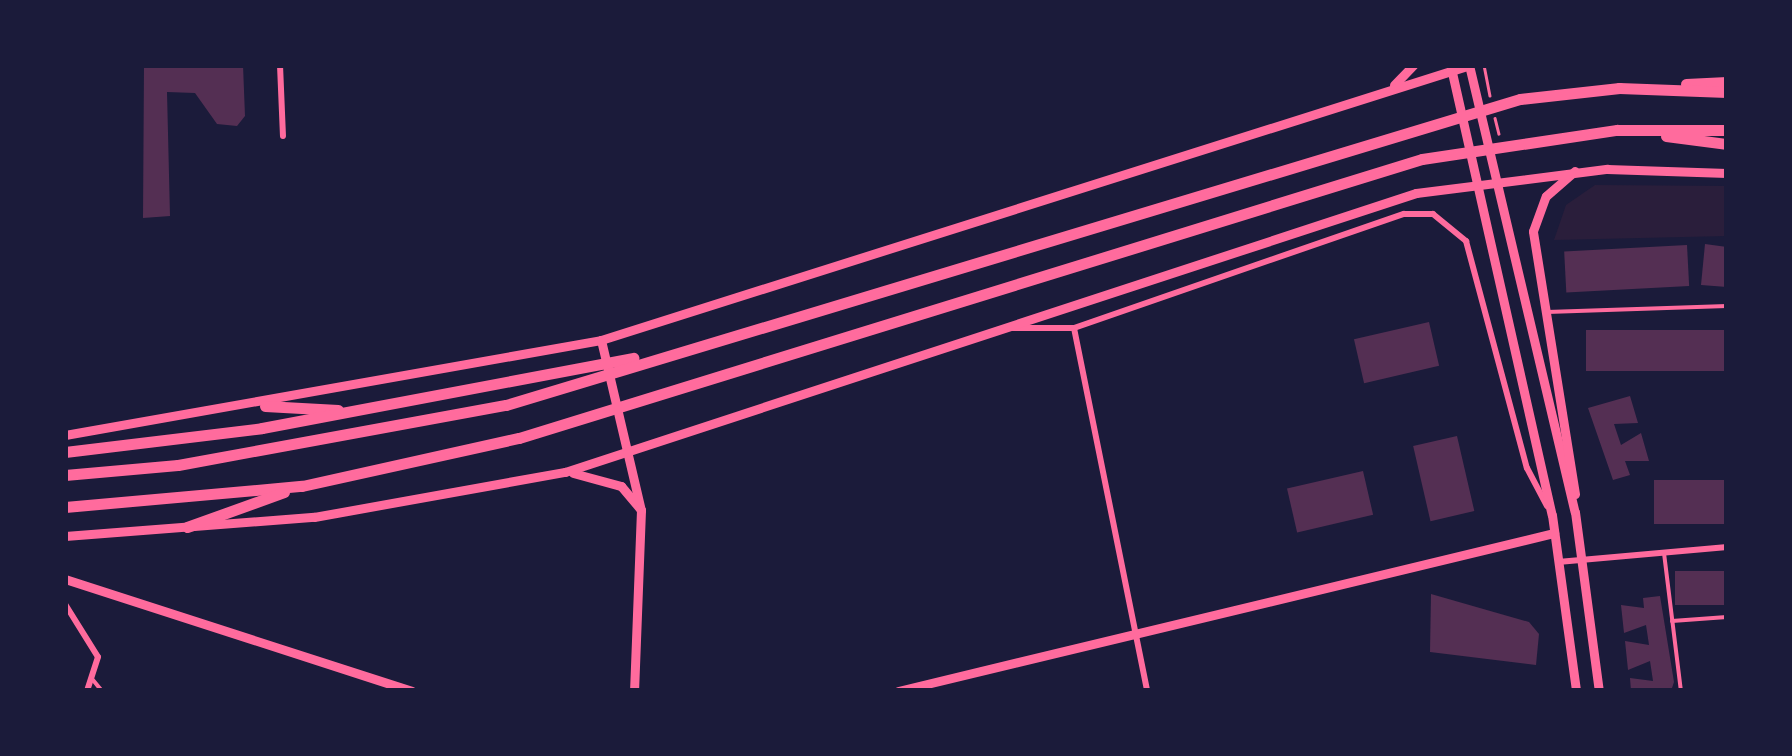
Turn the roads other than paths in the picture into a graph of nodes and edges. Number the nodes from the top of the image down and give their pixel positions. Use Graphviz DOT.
graph roads {
  1 [pos="280,65"];
  2 [pos="1413,65"];
  3 [pos="1450,65"];
  4 [pos="1470,65"];
  5 [pos="1727,82"];
  6 [pos="1394,85"];
  7 [pos="1620,88"];
  8 [pos="1727,92"];
  9 [pos="1617,130"];
  10 [pos="1727,130"];
  11 [pos="284,136"];
  12 [pos="1727,144"];
  13 [pos="1575,170"];
  14 [pos="1727,173"];
  15 [pos="1727,306"];
  16 [pos="1547,312"];
  17 [pos="1000,328"];
  18 [pos="1074,328"];
  19 [pos="601,340"];
  20 [pos="678,349"];
  21 [pos="265,406"];
  22 [pos="352,411"];
  23 [pos="65,435"];
  24 [pos="65,452"];
  25 [pos="634,454"];
  26 [pos="566,472"];
  27 [pos="65,474"];
  28 [pos="302,486"];
  29 [pos="65,507"];
  30 [pos="641,510"];
  31 [pos="1575,512"];
  32 [pos="1552,516"];
  33 [pos="187,527"];
  34 [pos="1554,534"];
  35 [pos="65,536"];
  36 [pos="1727,547"];
  37 [pos="1664,552"];
  38 [pos="1581,560"];
  39 [pos="1558,562"];
  40 [pos="65,579"];
  41 [pos="65,604"];
  42 [pos="1727,617"];
  43 [pos="1672,621"];
  44 [pos="1135,634"];
  45 [pos="92,676"];
  46 [pos="87,691"];
  47 [pos="102,691"];
  48 [pos="411,691"];
  49 [pos="634,691"];
  50 [pos="898,691"];
  51 [pos="1147,691"];
  52 [pos="1576,691"];
  53 [pos="1599,691"];
  54 [pos="1681,691"];
  1 -- 11 [label="street"];
  2 -- 6 [label="main road"];
  3 -- 32 [label="main road"];
  4 -- 6 [label="main road"];
  4 -- 31 [label="main road"];
  5 -- 7 [label="highway"];
  6 -- 19 [label="main road"];
  7 -- 8 [label="highway"];
  7 -- 20 [label="highway"];
  9 -- 10 [label="highway"];
  9 -- 12 [label="highway"];
  9 -- 28 [label="highway"];
  13 -- 14 [label="main road"];
  13 -- 16 [label="main road"];
  13 -- 17 [label="main road"];
  15 -- 16 [label="lane"];
  16 -- 31 [label="main road"];
  17 -- 18 [label="street"];
  17 -- 25 [label="main road"];
  18 -- 32 [label="street"];
  18 -- 44 [label="street"];
  19 -- 21 [label="main road"];
  19 -- 25 [label="main road"];
  20 -- 22 [label="highway"];
  20 -- 27 [label="highway"];
  21 -- 22 [label="highway"];
  21 -- 23 [label="main road"];
  22 -- 24 [label="highway"];
  25 -- 26 [label="main road"];
  25 -- 30 [label="main road"];
  26 -- 30 [label="main road"];
  26 -- 33 [label="main road"];
  28 -- 29 [label="highway"];
  28 -- 33 [label="highway"];
  30 -- 49 [label="main road"];
  31 -- 38 [label="main road"];
  32 -- 34 [label="main road"];
  33 -- 35 [label="main road"];
  34 -- 39 [label="main road"];
  34 -- 44 [label="main road"];
  36 -- 37 [label="street"];
  37 -- 38 [label="street"];
  37 -- 43 [label="lane"];
  38 -- 39 [label="street"];
  38 -- 53 [label="main road"];
  39 -- 52 [label="main road"];
  40 -- 48 [label="main road"];
  41 -- 45 [label="street"];
  42 -- 43 [label="lane"];
  43 -- 54 [label="lane"];
  44 -- 50 [label="main road"];
  44 -- 51 [label="street"];
  45 -- 46 [label="street"];
  45 -- 47 [label="lane"];
}
